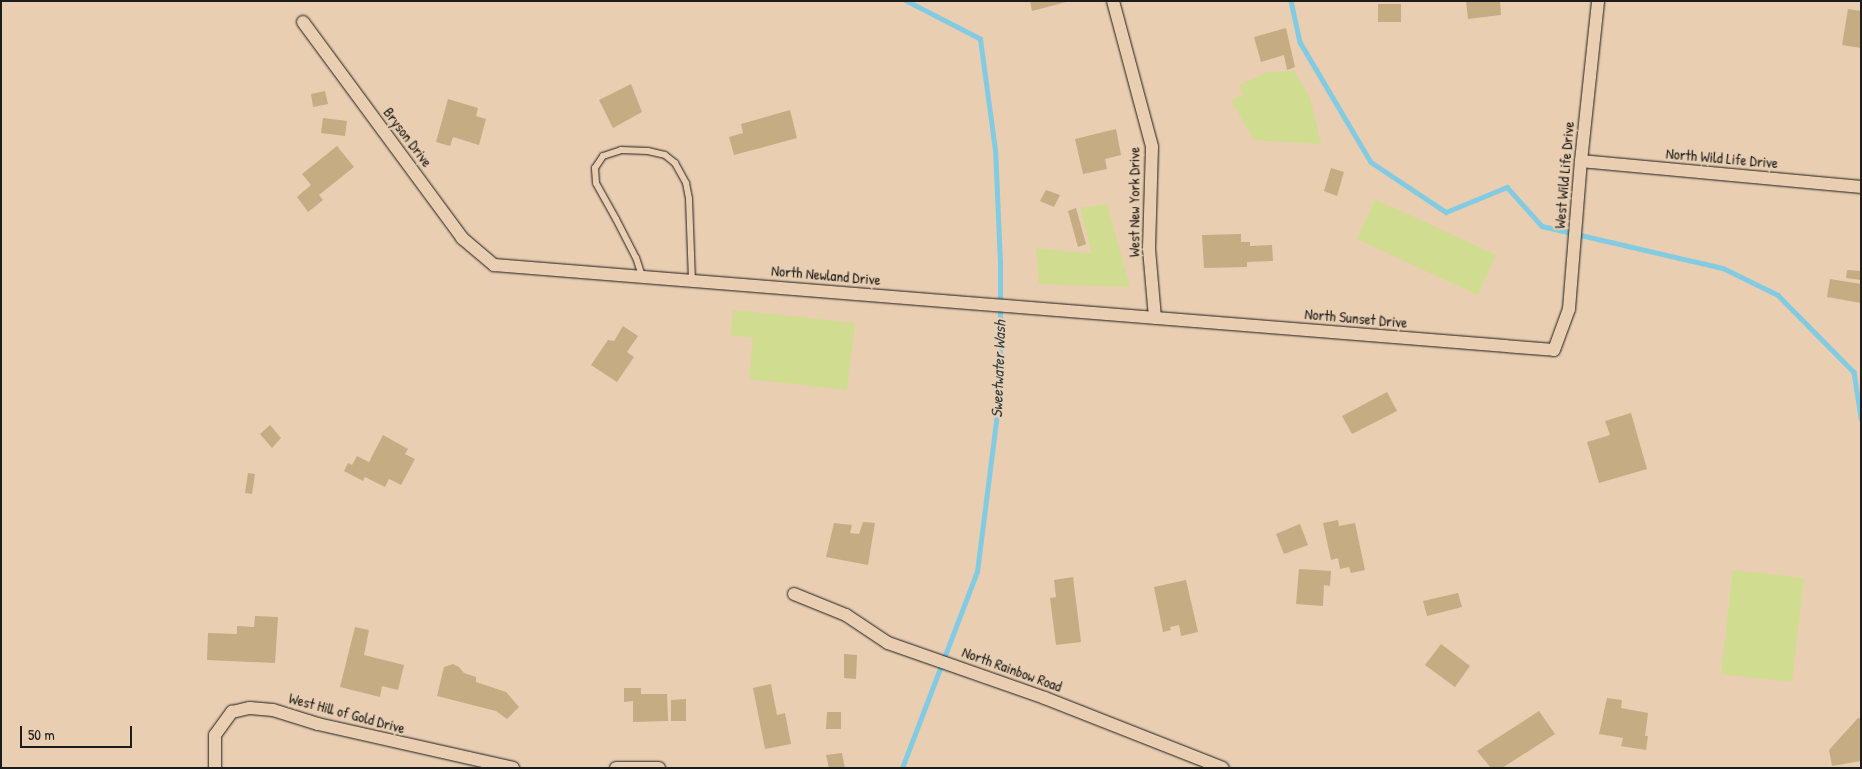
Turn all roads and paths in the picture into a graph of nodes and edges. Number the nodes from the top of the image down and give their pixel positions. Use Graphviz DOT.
graph roads {
  1 [pos="1113,1"];
  2 [pos="1598,1"];
  3 [pos="303,22"];
  4 [pos="1580,161"];
  5 [pos="1861,187"];
  6 [pos="494,265"];
  7 [pos="642,276"];
  8 [pos="692,281"];
  9 [pos="1155,318"];
  10 [pos="1554,350"];
  11 [pos="794,594"];
  12 [pos="215,768"];
  13 [pos="513,768"];
  14 [pos="616,768"];
  15 [pos="658,768"];
  16 [pos="1223,768"];
  1 -- 9 [label="street, West New York Drive"];
  2 -- 4 [label="street, West Wild Life Drive"];
  3 -- 6 [label="street, Bryson Drive"];
  4 -- 5 [label="street, North Wild Life Drive"];
  4 -- 10 [label="street, West Wild Life Drive"];
  6 -- 7 [label="street, North Newland Drive"];
  7 -- 8 [label="street, North Newland Drive"];
  7 -- 8 [label="lane"];
  8 -- 9 [label="street, North Newland Drive"];
  9 -- 10 [label="street, North Sunset Drive"];
  11 -- 16 [label="street, North Rainbow Road"];
  12 -- 13 [label="street, West Hill of Gold Drive"];
  14 -- 15 [label="street"];
}
